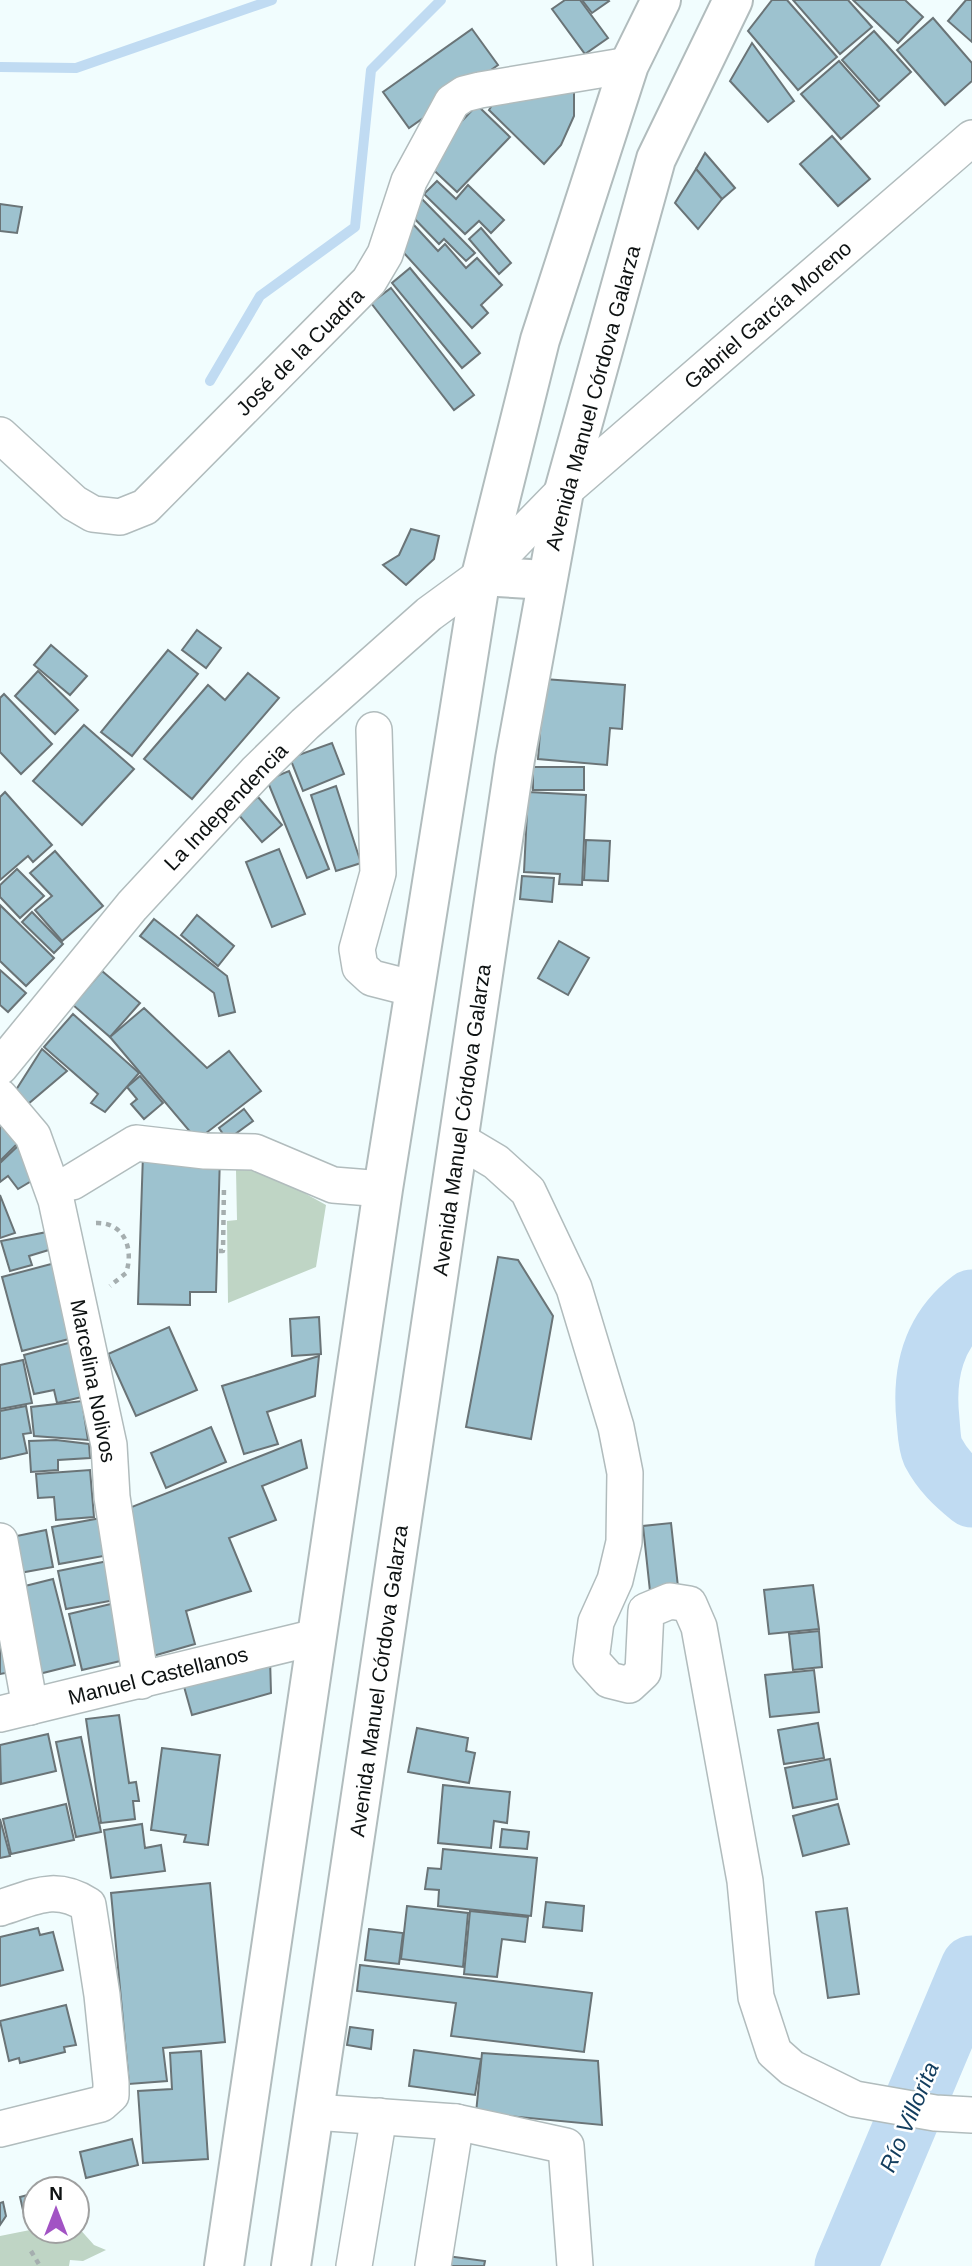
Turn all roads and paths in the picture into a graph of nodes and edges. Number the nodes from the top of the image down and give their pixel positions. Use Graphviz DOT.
graph roads {
  1 [pos="661,0"];
  2 [pos="733,0"];
  3 [pos="629,65"];
  4 [pos="972,138"];
  5 [pos="2,435"];
  6 [pos="564,491"];
  7 [pos="546,580"];
  8 [pos="480,582"];
  9 [pos="373,730"];
  10 [pos="415,989"];
  11 [pos="0,1067"];
  12 [pos="0,1097"];
  13 [pos="459,1140"];
  14 [pos="225,1149"];
  15 [pos="72,1182"];
  16 [pos="383,1189"];
  17 [pos="219,1251"];
  18 [pos="106,1288"];
  19 [pos="0,1541"];
  20 [pos="316,1637"];
  21 [pos="141,1681"];
  22 [pos="15,1710"];
  23 [pos="0,1908"];
  24 [pos="314,2112"];
  25 [pos="972,2115"];
  26 [pos="379,2116"];
  27 [pos="456,2122"];
  28 [pos="0,2129"];
  29 [pos="32,2252"];
  30 [pos="40,2266"];
  31 [pos="224,2266"];
  32 [pos="291,2266"];
  33 [pos="354,2266"];
  34 [pos="433,2266"];
  35 [pos="575,2266"];
  1 -- 3 [label="main road"];
  2 -- 6 [label="main road, Avenida Manuel Córdova Galarza"];
  3 -- 5 [label="street, José de la Cuadra"];
  3 -- 8 [label="main road"];
  4 -- 6 [label="street, Gabriel García Moreno"];
  6 -- 7 [label="main road, Avenida Manuel Córdova Galarza"];
  6 -- 8 [label="street, Gabriel García Moreno"];
  7 -- 8 [label="main road"];
  7 -- 13 [label="main road, Avenida Manuel Córdova Galarza"];
  8 -- 10 [label="main road"];
  8 -- 11 [label="street, La Independencia"];
  9 -- 10 [label="street"];
  10 -- 16 [label="main road"];
  12 -- 21 [label="street, Marcelina Nolivos"];
  13 -- 24 [label="main road, Avenida Manuel Córdova Galarza"];
  13 -- 25 [label="street"];
  14 -- 15 [label="street"];
  14 -- 16 [label="street"];
  14 -- 17 [label="path"];
  15 -- 18 [label="path"];
  16 -- 20 [label="main road"];
  19 -- 22 [label="street"];
  20 -- 21 [label="street, Manuel Castellanos"];
  20 -- 31 [label="main road"];
  21 -- 22 [label="street, Manuel Castellanos"];
  23 -- 28 [label="street"];
  24 -- 26 [label="street"];
  24 -- 32 [label="main road, Avenida Manuel Córdova Galarza"];
  26 -- 27 [label="street"];
  26 -- 33 [label="street"];
  27 -- 34 [label="street"];
  27 -- 35 [label="street"];
  29 -- 30 [label="path"];
}
